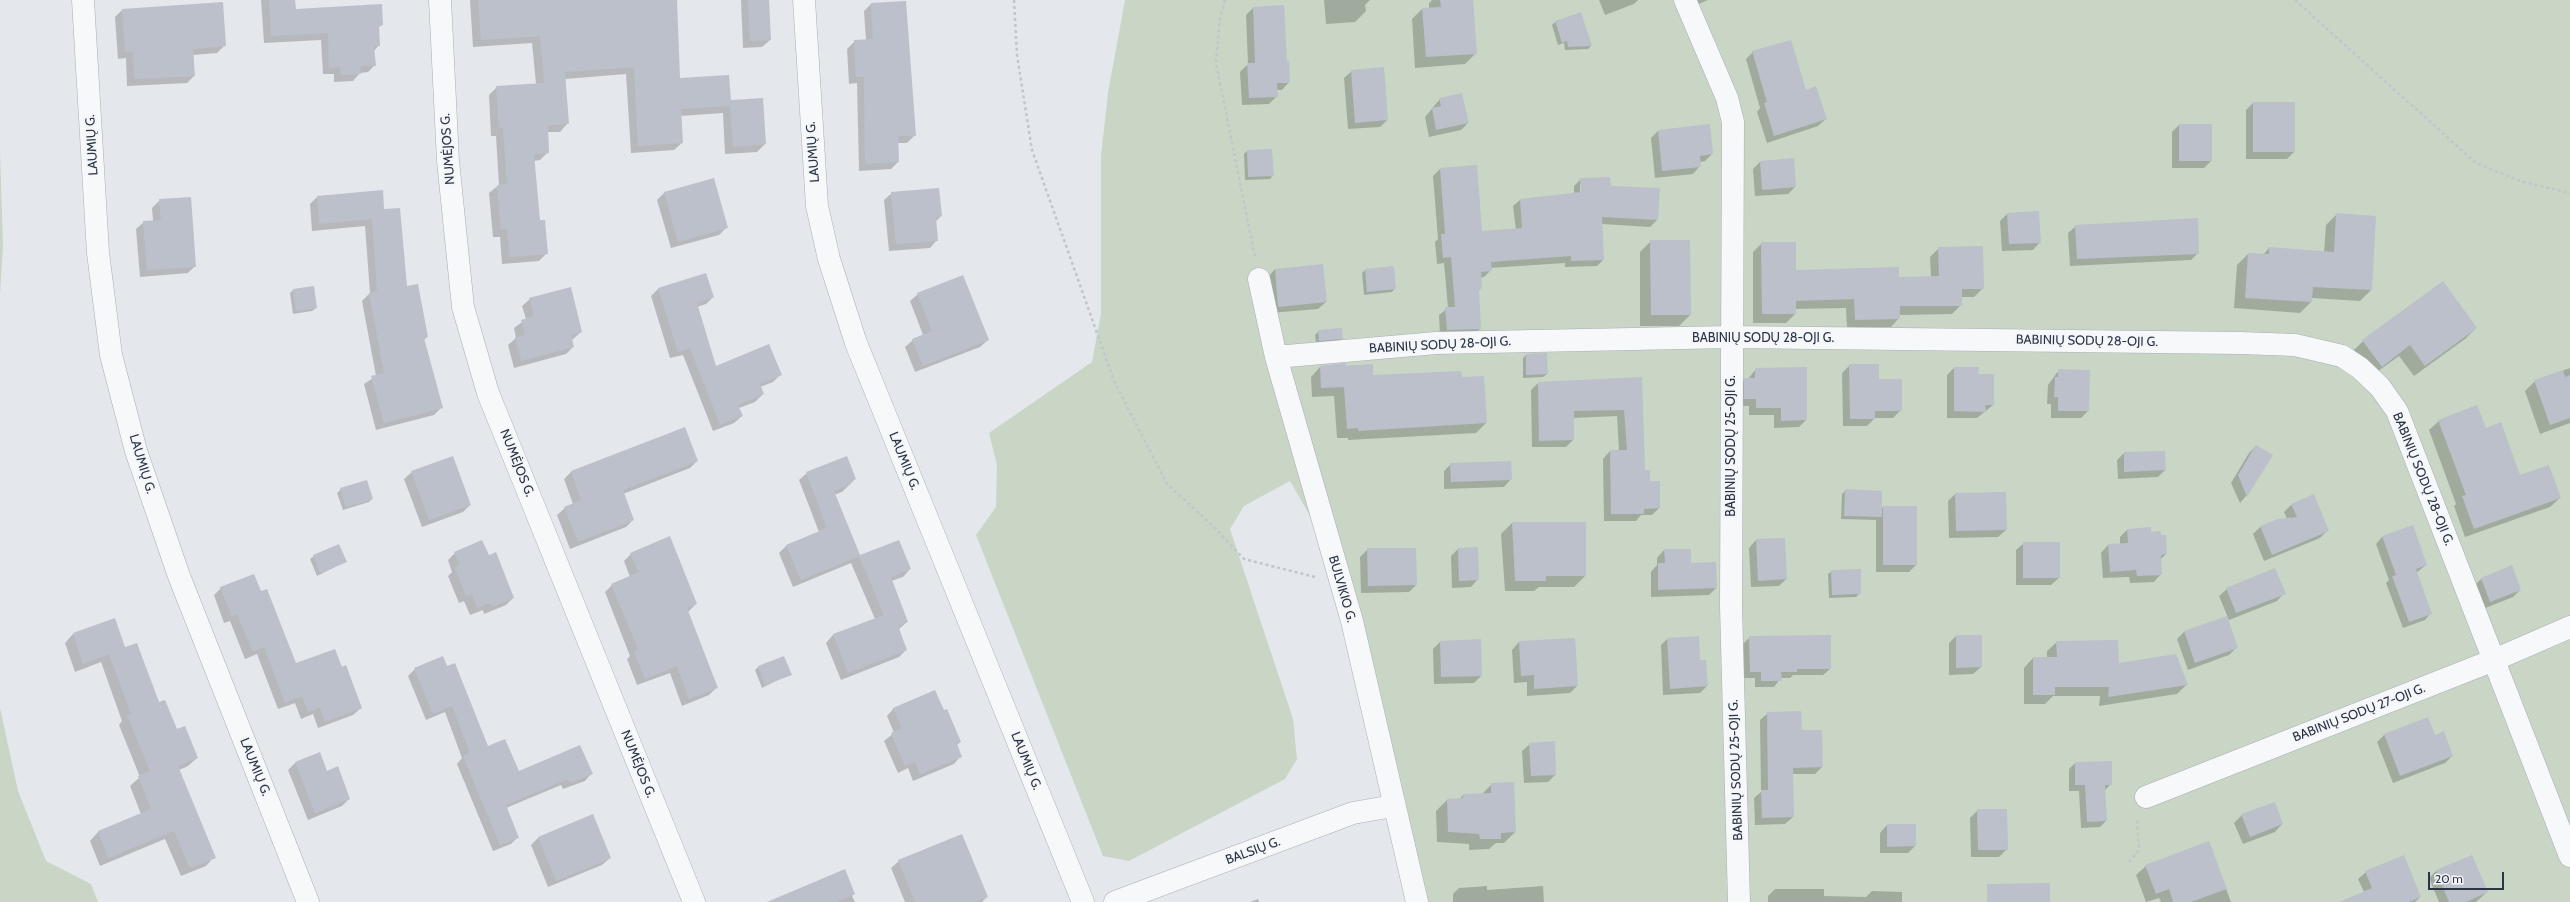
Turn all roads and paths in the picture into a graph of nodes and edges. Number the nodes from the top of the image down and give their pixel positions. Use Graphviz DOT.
graph roads {
  1 [pos="83,0"];
  2 [pos="440,0"];
  3 [pos="804,0"];
  4 [pos="1014,0"];
  5 [pos="1225,0"];
  6 [pos="1685,0"];
  7 [pos="2295,0"];
  8 [pos="2570,193"];
  9 [pos="1259,279"];
  10 [pos="1731,337"];
  11 [pos="1276,357"];
  12 [pos="1340,584"];
  13 [pos="2570,627"];
  14 [pos="2494,660"];
  15 [pos="2146,797"];
  16 [pos="1393,806"];
  17 [pos="2570,856"];
  18 [pos="2129,862"];
  19 [pos="308,902"];
  20 [pos="694,902"];
  21 [pos="1083,902"];
  22 [pos="1115,902"];
  23 [pos="1417,902"];
  24 [pos="1739,902"];
  1 -- 19 [label="street, LAUMIŲ G."];
  2 -- 20 [label="street, NUMĖJOS G."];
  3 -- 21 [label="street, LAUMIŲ G."];
  4 -- 12 [label="path"];
  5 -- 9 [label="path"];
  6 -- 10 [label="street, BABINIŲ SODŲ 25-OJI G."];
  7 -- 8 [label="path"];
  9 -- 11 [label="street, BULVIKIO G."];
  10 -- 11 [label="street, BABINIŲ SODŲ 28-OJI G."];
  10 -- 14 [label="street, BABINIŲ SODŲ 28-OJI G."];
  10 -- 24 [label="street, BABINIŲ SODŲ 25-OJI G."];
  11 -- 12 [label="street, BULVIKIO G."];
  12 -- 16 [label="street, BULVIKIO G."];
  13 -- 14 [label="street, BABINIŲ SODŲ 27-OJI G."];
  14 -- 15 [label="street, BABINIŲ SODŲ 27-OJI G."];
  14 -- 17 [label="street, BABINIŲ SODŲ 28-OJI G."];
  15 -- 18 [label="path"];
  16 -- 22 [label="street, BALSIŲ G."];
  16 -- 23 [label="street, BULVIKIO G."];
}
